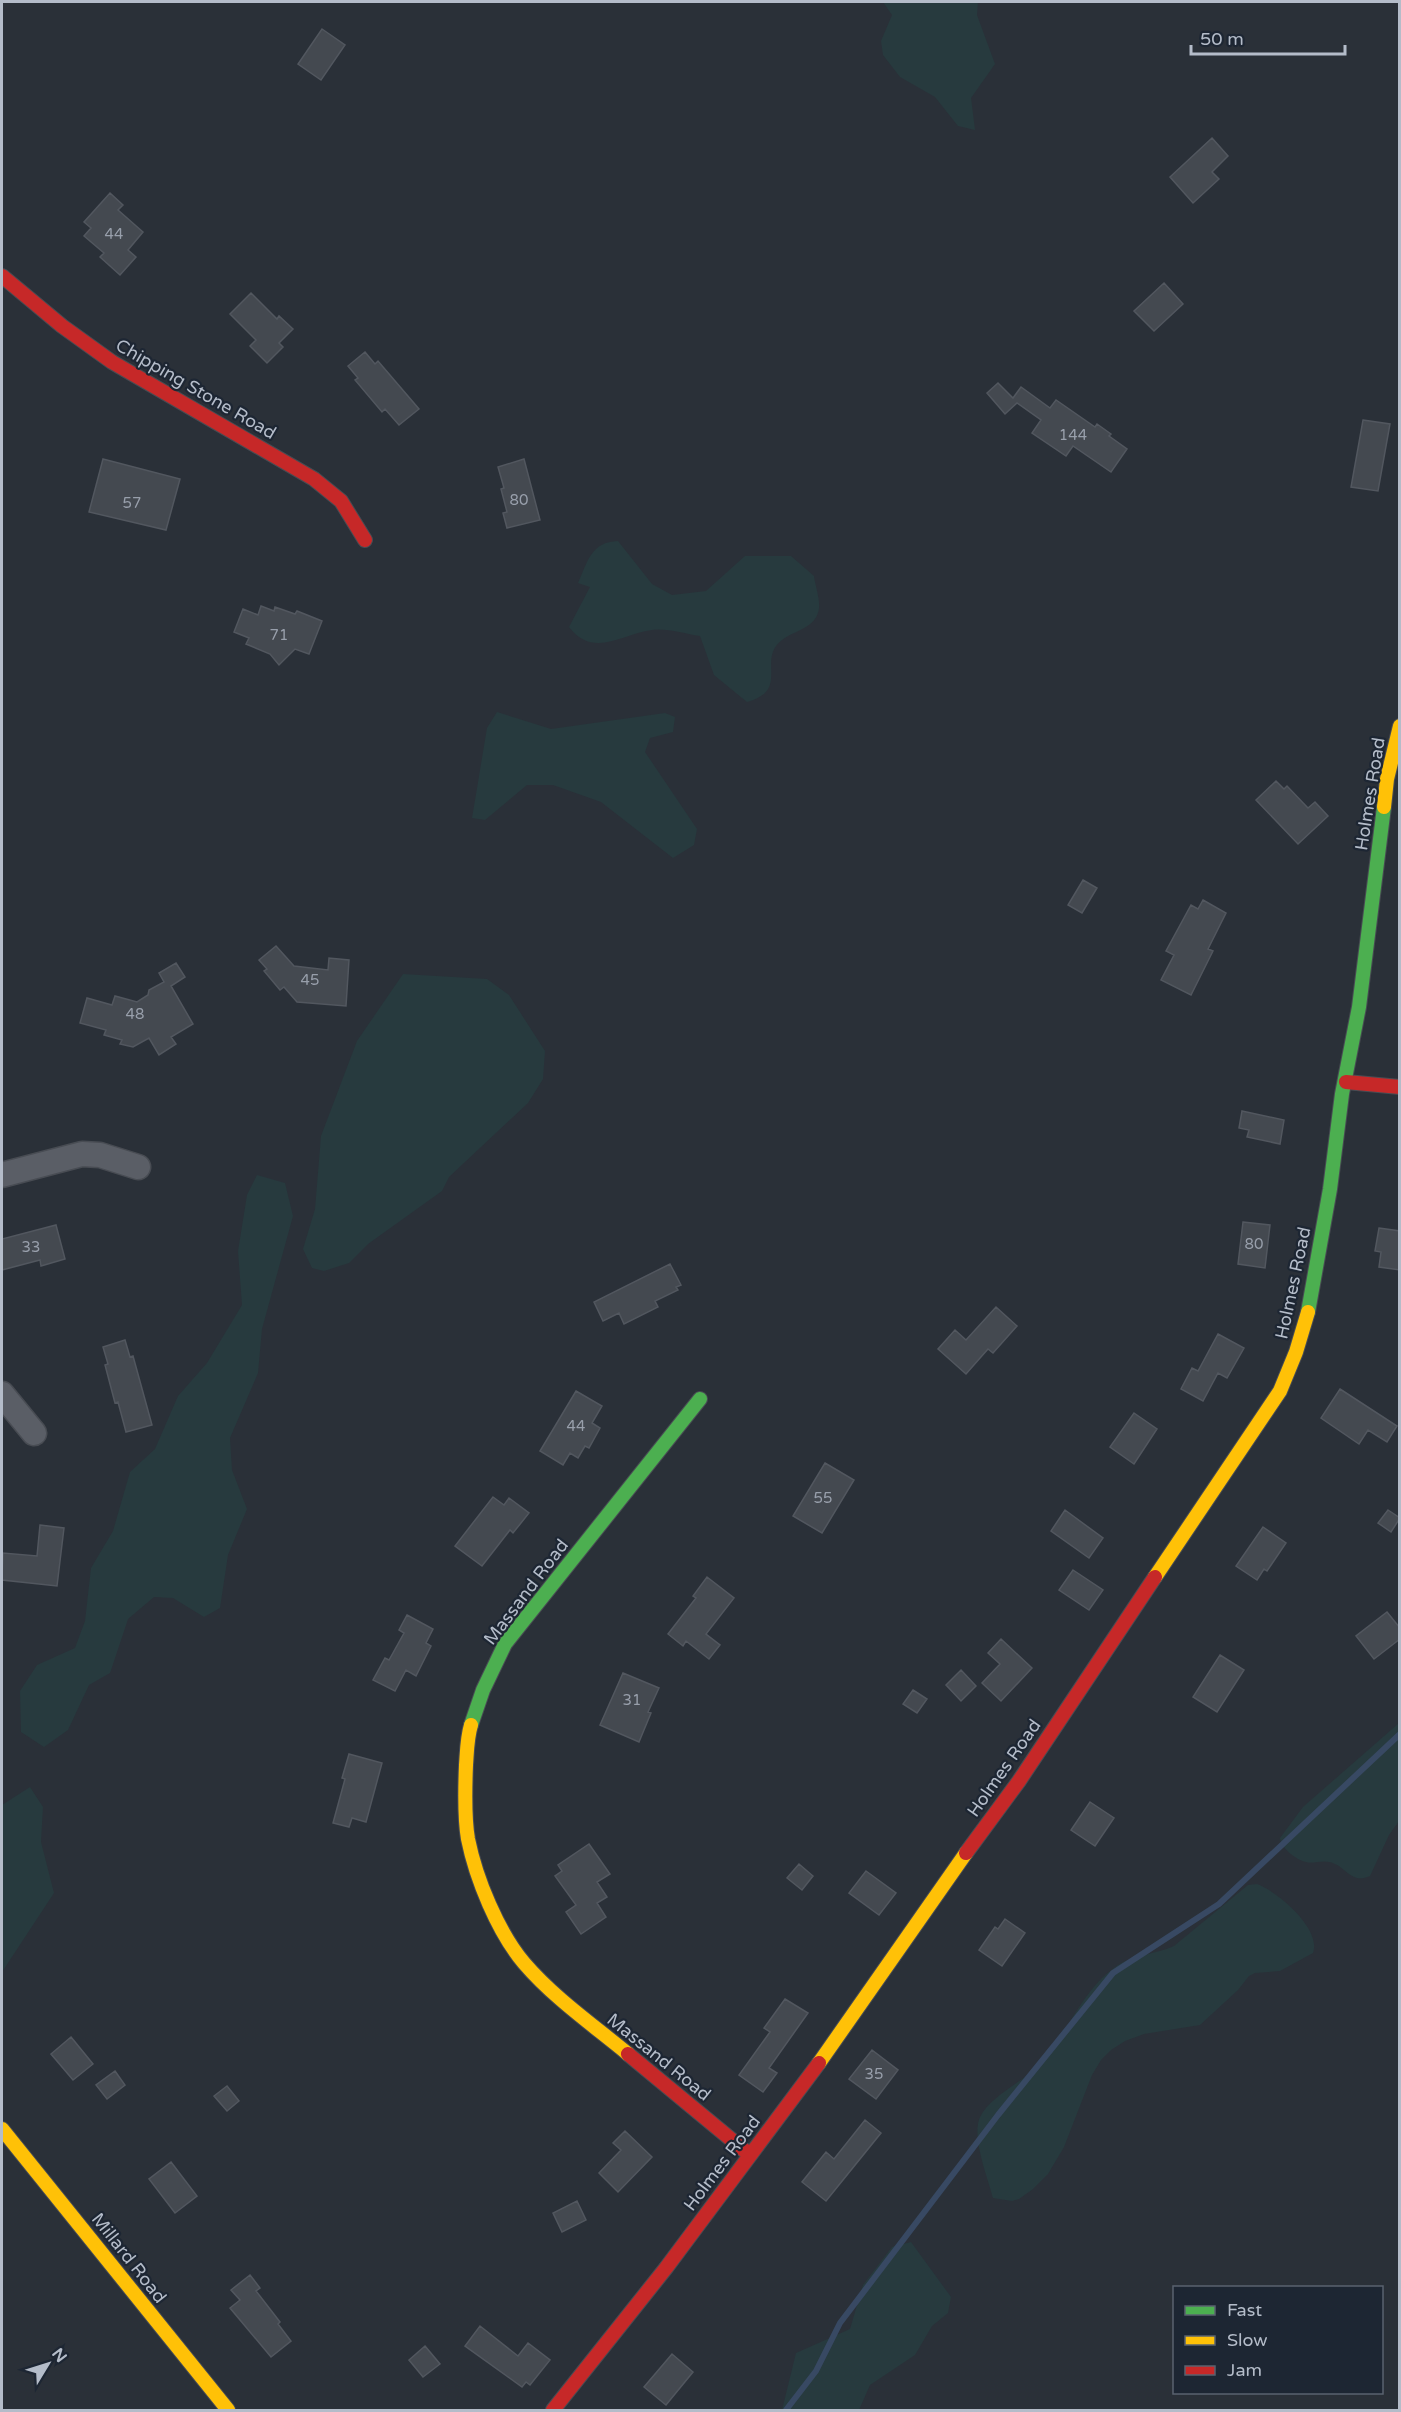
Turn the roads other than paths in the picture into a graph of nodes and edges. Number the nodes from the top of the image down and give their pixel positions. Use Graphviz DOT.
graph roads {
  1 [pos="2,276"];
  2 [pos="365,540"];
  3 [pos="1400,726"];
  4 [pos="1346,1082"];
  5 [pos="1400,1088"];
  6 [pos="138,1167"];
  7 [pos="2,1175"];
  8 [pos="2,1394"];
  9 [pos="700,1399"];
  10 [pos="34,1433"];
  11 [pos="2,2129"];
  12 [pos="750,2155"];
  13 [pos="228,2410"];
  14 [pos="553,2410"];
  1 -- 2 [label="street, Chipping Stone Road"];
  3 -- 4 [label="street, Holmes Road"];
  4 -- 5 [label="street"];
  4 -- 12 [label="street, Holmes Road"];
  6 -- 7 [label="street"];
  8 -- 10 [label="street"];
  9 -- 12 [label="street, Massand Road"];
  11 -- 13 [label="street, Millard Road"];
  12 -- 14 [label="street, Holmes Road"];
}
